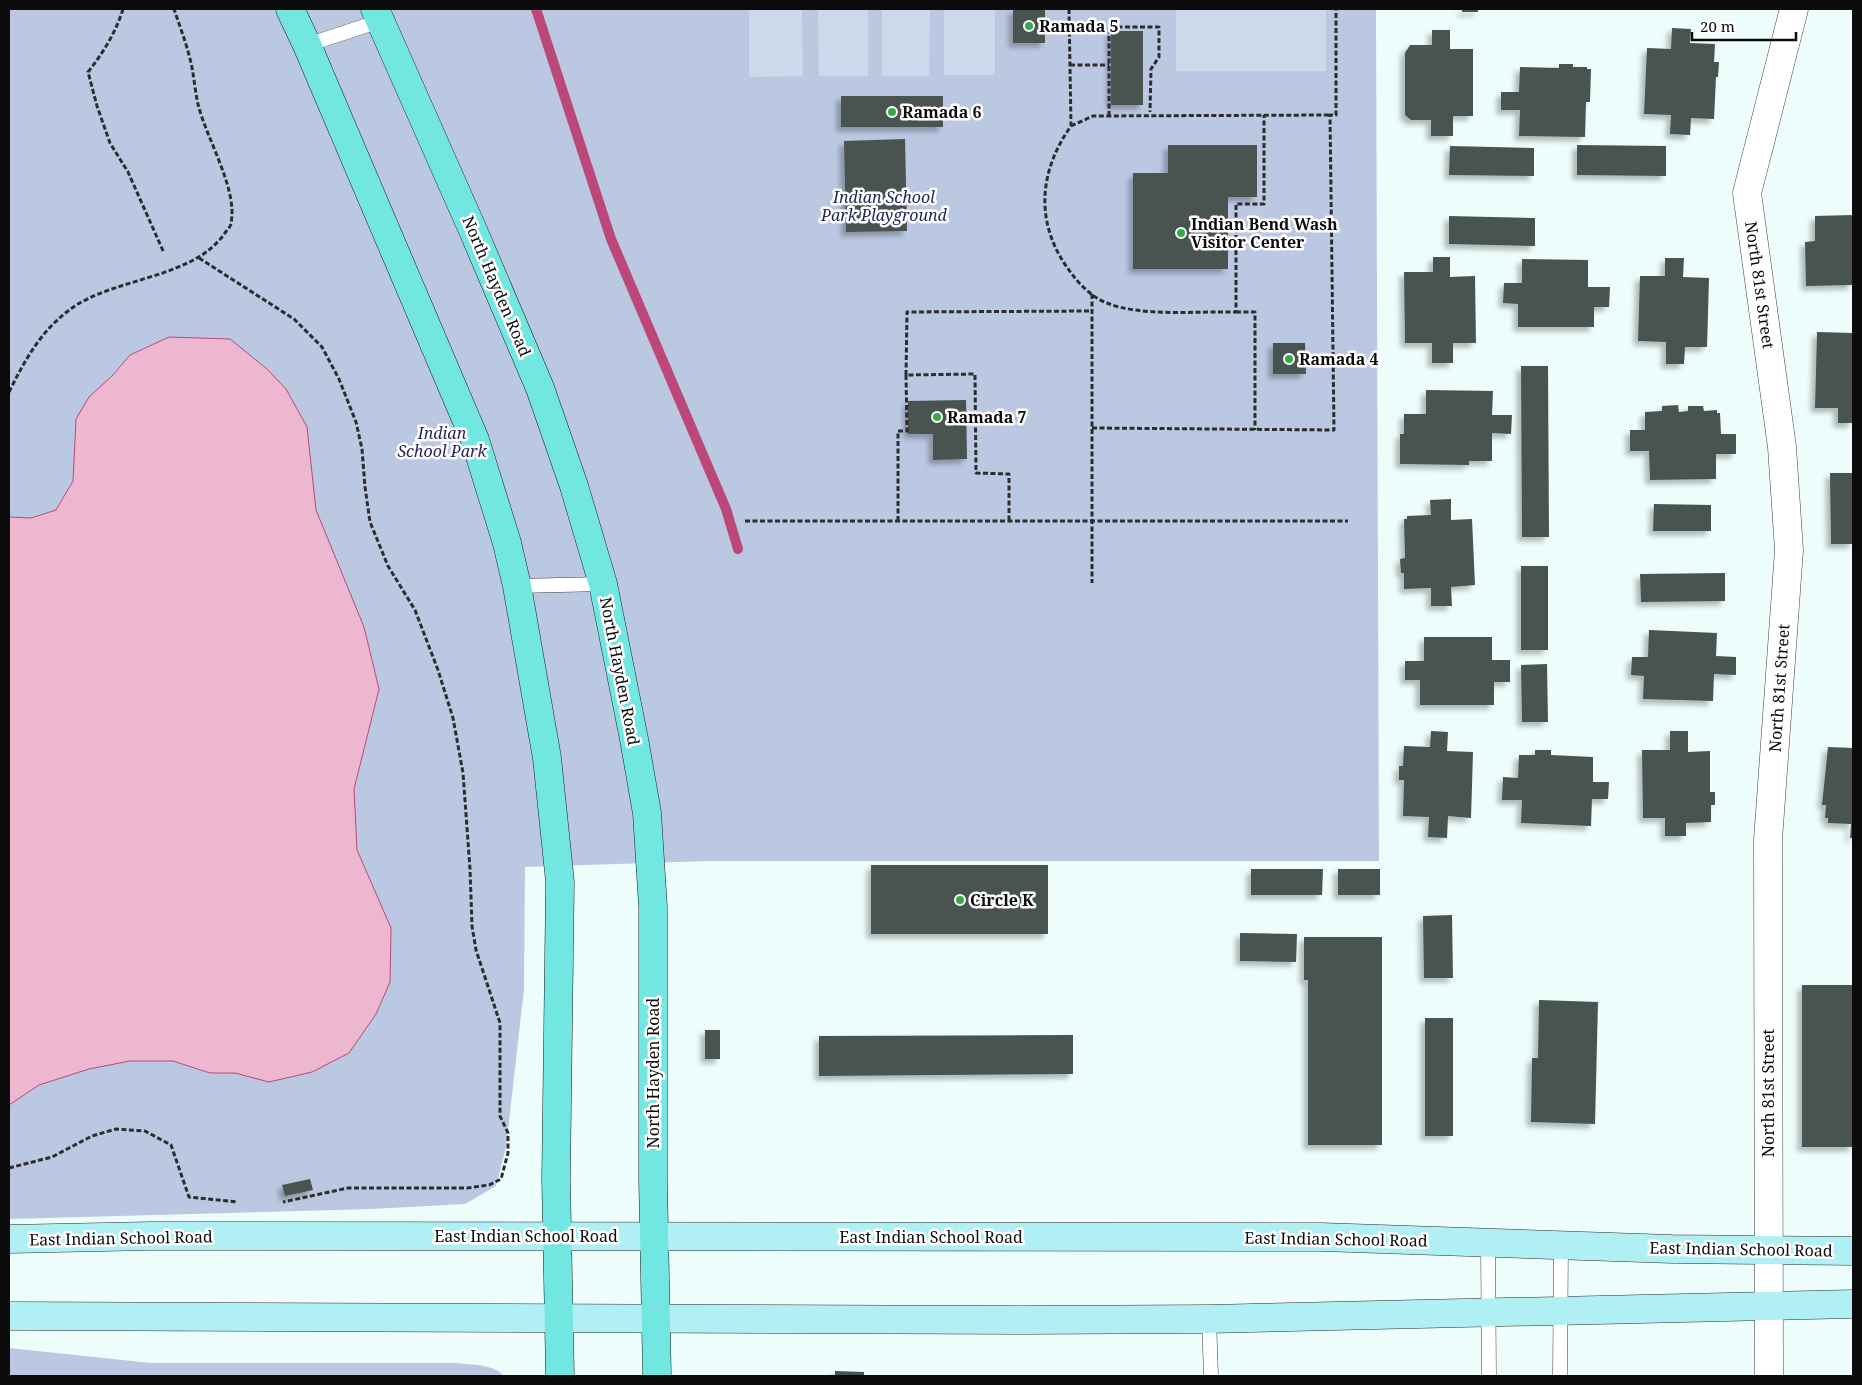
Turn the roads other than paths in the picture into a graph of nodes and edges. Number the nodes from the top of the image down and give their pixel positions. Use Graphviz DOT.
graph roads {
  1 [pos="290,9"];
  2 [pos="1794,9"];
  3 [pos="377,15"];
  4 [pos="307,45"];
  5 [pos="603,584"];
  6 [pos="517,586"];
  7 [pos="558,1236"];
  8 [pos="654,1237"];
  9 [pos="9,1240"];
  10 [pos="1488,1243"];
  11 [pos="1561,1245"];
  12 [pos="1768,1251"];
  13 [pos="1853,1251"];
  14 [pos="1853,1304"];
  15 [pos="1769,1305"];
  16 [pos="1560,1311"];
  17 [pos="1487,1313"];
  18 [pos="9,1316"];
  19 [pos="558,1319"];
  20 [pos="656,1319"];
  21 [pos="1209,1319"];
  22 [pos="560,1376"];
  23 [pos="657,1376"];
  24 [pos="1211,1376"];
  25 [pos="1488,1376"];
  26 [pos="1560,1376"];
  27 [pos="1769,1376"];
  1 -- 4 [label="main road"];
  2 -- 12 [label="street, North 81st Street"];
  3 -- 4 [label="lane"];
  3 -- 5 [label="main road, North Hayden Road"];
  4 -- 6 [label="main road"];
  5 -- 6 [label="lane"];
  5 -- 8 [label="main road, North Hayden Road"];
  6 -- 7 [label="main road"];
  7 -- 8 [label="main road, East Indian School Road"];
  7 -- 9 [label="main road, East Indian School Road"];
  7 -- 19 [label="main road"];
  8 -- 10 [label="main road, East Indian School Road"];
  8 -- 20 [label="main road, North Hayden Road"];
  10 -- 11 [label="main road, East Indian School Road"];
  10 -- 17 [label="lane"];
  11 -- 12 [label="main road, East Indian School Road"];
  11 -- 16 [label="lane"];
  12 -- 13 [label="main road, East Indian School Road"];
  12 -- 15 [label="street, North 81st Street"];
  14 -- 15 [label="main road"];
  15 -- 16 [label="main road"];
  15 -- 27 [label="street, North 81st Street"];
  16 -- 17 [label="main road"];
  16 -- 26 [label="lane"];
  17 -- 21 [label="main road"];
  17 -- 25 [label="lane"];
  18 -- 19 [label="main road"];
  19 -- 20 [label="main road"];
  19 -- 22 [label="main road"];
  20 -- 21 [label="main road"];
  20 -- 23 [label="main road, North Hayden Road"];
  21 -- 24 [label="lane"];
}
